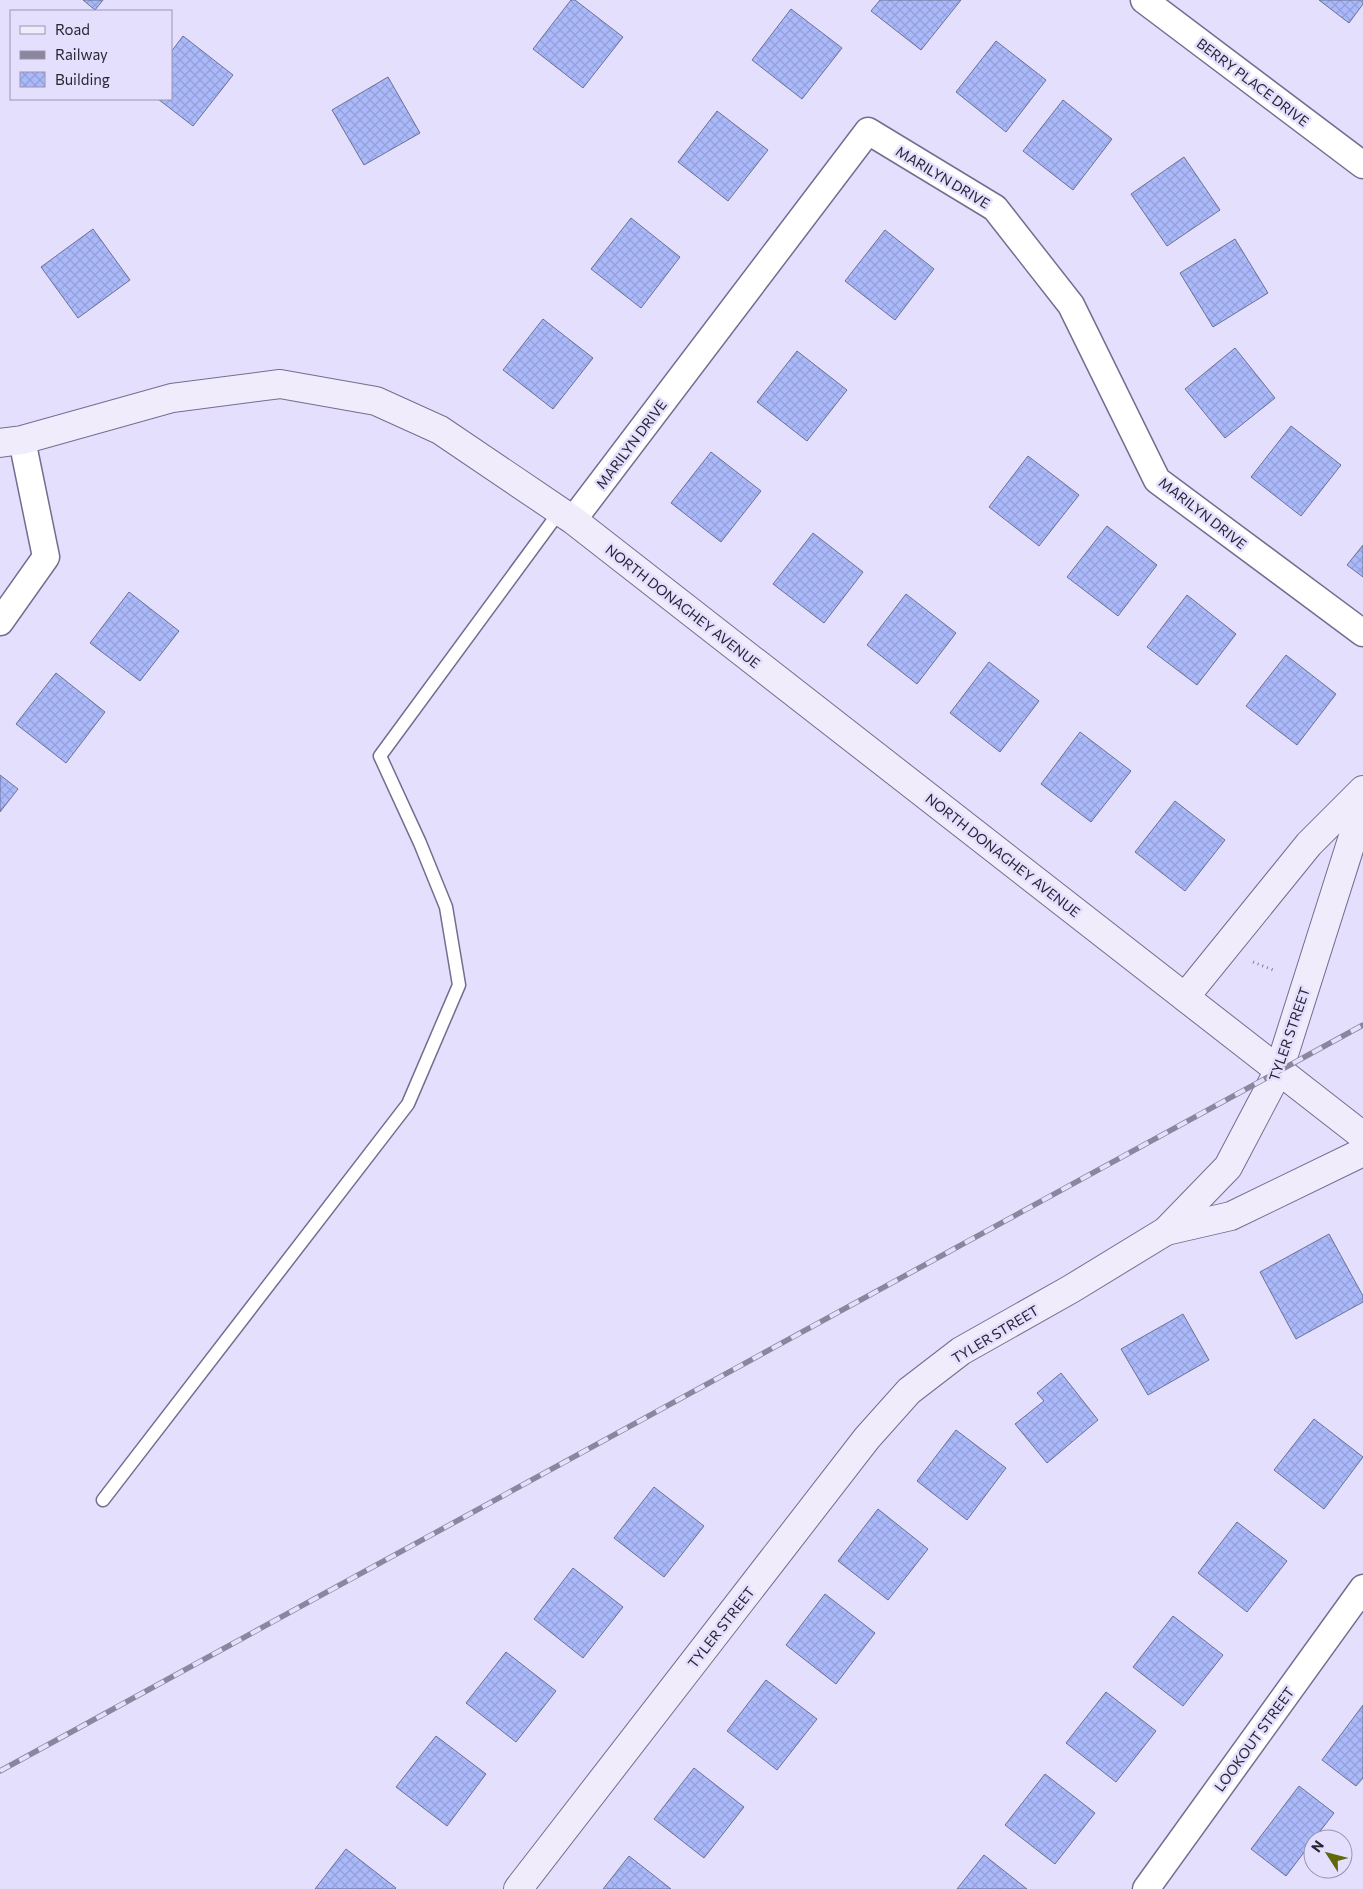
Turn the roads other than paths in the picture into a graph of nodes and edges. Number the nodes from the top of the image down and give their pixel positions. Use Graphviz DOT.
graph roads {
  1 [pos="1144,0"];
  2 [pos="1363,165"];
  3 [pos="11,442"];
  4 [pos="566,516"];
  5 [pos="0,622"];
  6 [pos="1363,633"];
  7 [pos="1363,790"];
  8 [pos="1363,805"];
  9 [pos="1185,997"];
  10 [pos="1279,1070"];
  11 [pos="1363,1136"];
  12 [pos="1363,1152"];
  13 [pos="1166,1231"];
  14 [pos="103,1500"];
  15 [pos="1363,1588"];
  16 [pos="518,1889"];
  17 [pos="1146,1889"];
  1 -- 2 [label="street, BERRY PLACE DRIVE"];
  3 -- 4 [label="street, NORTH DONAGHEY AVENUE"];
  3 -- 5 [label="street"];
  4 -- 6 [label="street, MARILYN DRIVE"];
  4 -- 9 [label="street, NORTH DONAGHEY AVENUE"];
  4 -- 14 [label="lane"];
  7 -- 9 [label="street"];
  8 -- 10 [label="street, TYLER STREET"];
  9 -- 10 [label="street, NORTH DONAGHEY AVENUE"];
  10 -- 11 [label="street, NORTH DONAGHEY AVENUE"];
  10 -- 13 [label="street, TYLER STREET"];
  12 -- 13 [label="street"];
  13 -- 16 [label="street, TYLER STREET"];
  15 -- 17 [label="street, LOOKOUT STREET"];
}
